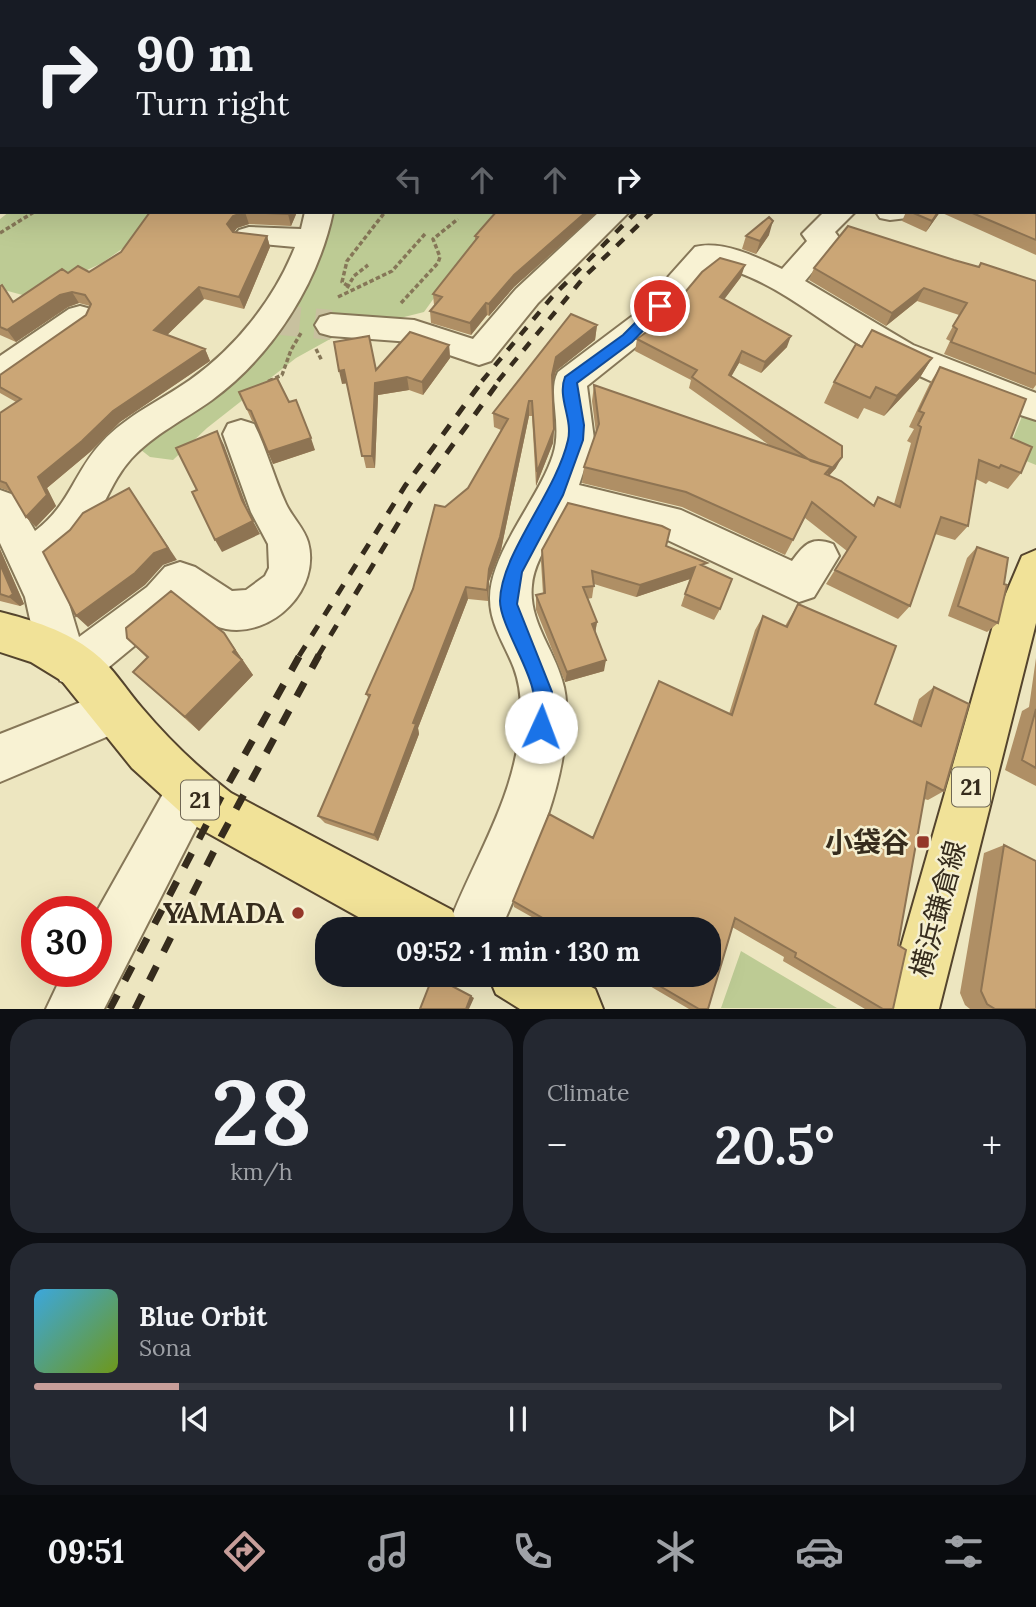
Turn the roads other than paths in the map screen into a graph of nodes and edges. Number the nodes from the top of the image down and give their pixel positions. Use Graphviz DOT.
graph roads {
  1 [pos="613,214"];
  2 [pos="839,214"];
  3 [pos="316,225"];
  4 [pos="249,236"];
  5 [pos="786,284"];
  6 [pos="333,313"];
  7 [pos="80,317"];
  8 [pos="0,373"];
  9 [pos="1036,407"];
  10 [pos="241,434"];
  11 [pos="555,495"];
  12 [pos="0,506"];
  13 [pos="819,556"];
  14 [pos="30,558"];
  15 [pos="1036,568"];
  16 [pos="0,632"];
  17 [pos="68,660"];
  18 [pos="114,711"];
  19 [pos="0,758"];
  20 [pos="190,793"];
  21 [pos="411,917"];
  22 [pos="479,917"];
  23 [pos="112,938"];
  24 [pos="86,987"];
  25 [pos="536,987"];
  26 [pos="74,1009"];
  27 [pos="575,1009"];
  28 [pos="911,1009"];
  1 -- 6 [label="street"];
  2 -- 5 [label="street"];
  3 -- 4 [label="street"];
  3 -- 14 [label="street"];
  5 -- 9 [label="street"];
  5 -- 11 [label="street"];
  7 -- 8 [label="street"];
  10 -- 17 [label="street"];
  11 -- 13 [label="street"];
  11 -- 22 [label="street"];
  12 -- 14 [label="street"];
  14 -- 17 [label="street"];
  15 -- 28 [label="main road, 横浜鎌倉線 / 21"];
  16 -- 17 [label="main road, 21"];
  17 -- 18 [label="main road, 21"];
  18 -- 19 [label="street"];
  18 -- 20 [label="main road, 21"];
  20 -- 21 [label="main road, 21"];
  20 -- 23 [label="street"];
  24 -- 26 [label="street"];
  25 -- 27 [label="main road"];
}
